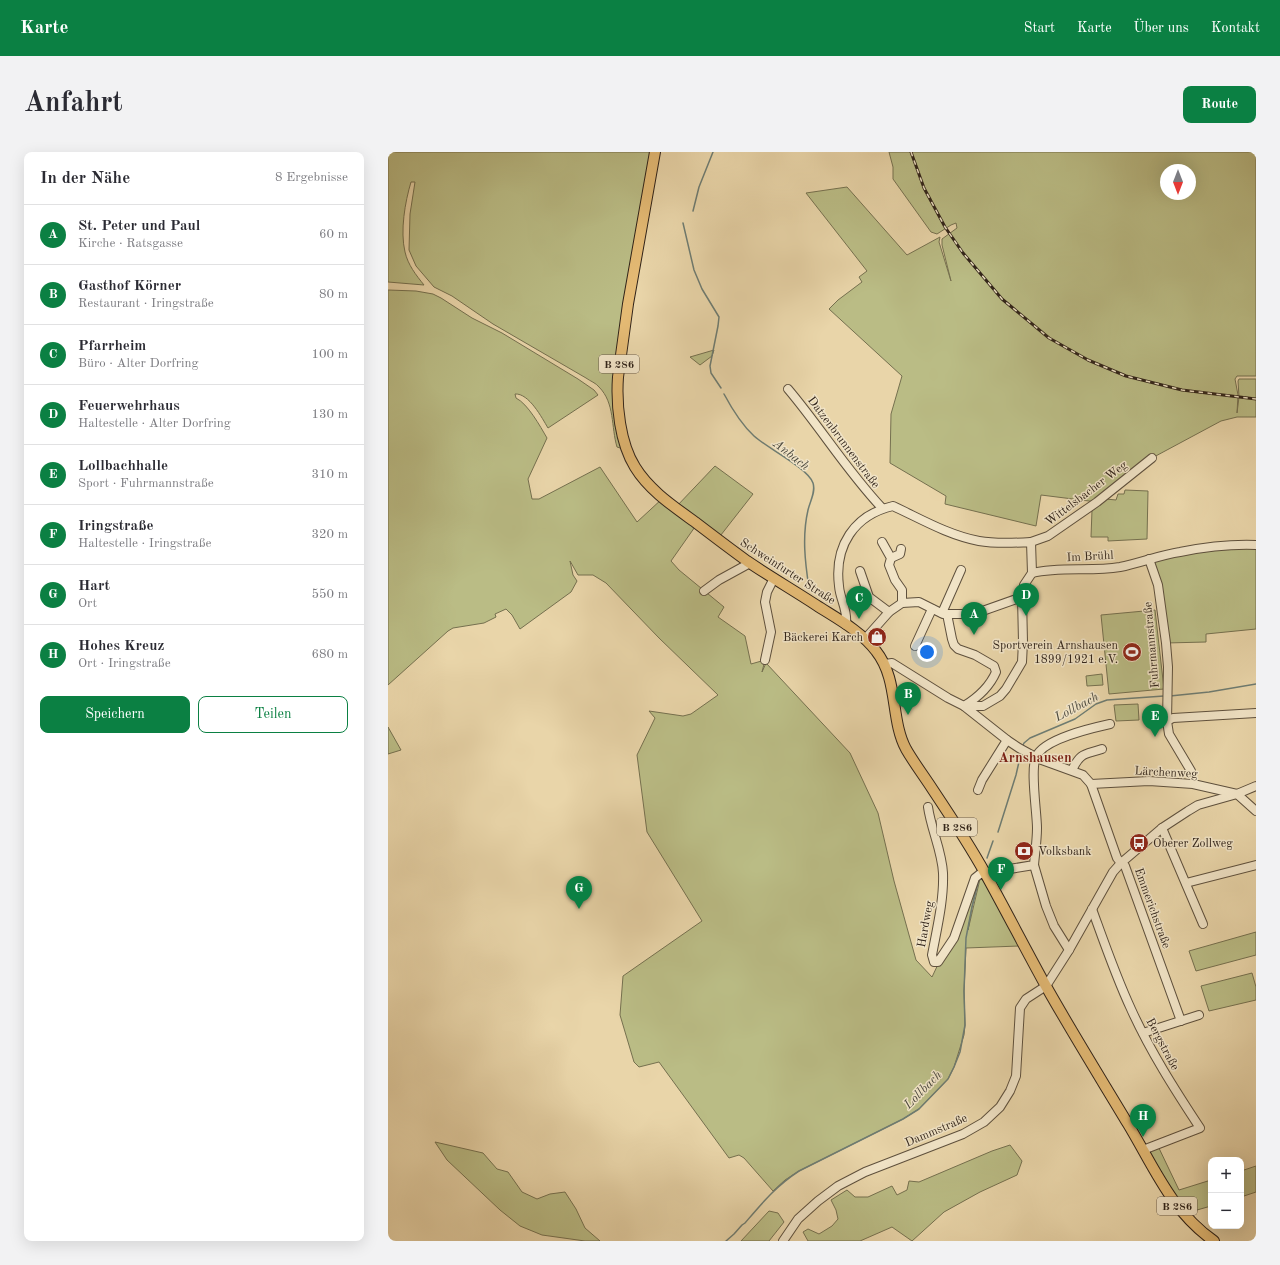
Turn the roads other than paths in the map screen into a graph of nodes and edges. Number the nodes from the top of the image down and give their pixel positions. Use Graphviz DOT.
graph roads {
  1 [pos="655,152"];
  2 [pos="788,389"];
  3 [pos="1152,458"];
  4 [pos="882,508"];
  5 [pos="882,542"];
  6 [pos="1032,542"];
  7 [pos="1256,545"];
  8 [pos="901,550"];
  9 [pos="891,558"];
  10 [pos="1150,559"];
  11 [pos="750,563"];
  12 [pos="961,570"];
  13 [pos="860,571"];
  14 [pos="1032,573"];
  15 [pos="774,578"];
  16 [pos="704,591"];
  17 [pos="1022,597"];
  18 [pos="902,603"];
  19 [pos="932,609"];
  20 [pos="889,612"];
  21 [pos="945,613"];
  22 [pos="846,625"];
  23 [pos="865,639"];
  24 [pos="915,646"];
  25 [pos="765,660"];
  26 [pos="885,664"];
  27 [pos="964,706"];
  28 [pos="1256,712"];
  29 [pos="1167,721"];
  30 [pos="1110,724"];
  31 [pos="1007,740"];
  32 [pos="1102,749"];
  33 [pos="1035,757"];
  34 [pos="1072,770"];
  35 [pos="1191,771"];
  36 [pos="1091,784"];
  37 [pos="1256,786"];
  38 [pos="978,790"];
  39 [pos="1237,794"];
  40 [pos="928,807"];
  41 [pos="1256,810"];
  42 [pos="1162,828"];
  43 [pos="1120,863"];
  44 [pos="1034,865"];
  45 [pos="1256,865"];
  46 [pos="985,873"];
  47 [pos="1186,883"];
  48 [pos="1092,909"];
  49 [pos="1203,924"];
  50 [pos="1069,950"];
  51 [pos="1046,986"];
  52 [pos="1199,1015"];
  53 [pos="1181,1021"];
  54 [pos="1143,1033"];
  55 [pos="1143,1150"];
  56 [pos="783,1241"];
  57 [pos="1214,1241"];
  1 -- 11 [label="main road, Schweinfurter Straße / B 286"];
  2 -- 4 [label="street, Datzenbrunnenstraße"];
  3 -- 6 [label="street, Wittelsbacher Weg"];
  4 -- 6 [label="street"];
  4 -- 22 [label="street"];
  5 -- 9 [label="street"];
  6 -- 14 [label="street"];
  7 -- 10 [label="street, Im Brühl"];
  8 -- 9 [label="street"];
  9 -- 18 [label="street"];
  10 -- 14 [label="street, Im Brühl"];
  10 -- 29 [label="street, Fuhrmannstraße"];
  11 -- 15 [label="main road, Schweinfurter Straße / B 286"];
  11 -- 16 [label="street"];
  12 -- 21 [label="street"];
  13 -- 20 [label="street"];
  14 -- 17 [label="street"];
  15 -- 22 [label="main road, Schweinfurter Straße / B 286"];
  15 -- 25 [label="street"];
  17 -- 21 [label="street"];
  17 -- 27 [label="street"];
  18 -- 19 [label="street"];
  18 -- 20 [label="street"];
  19 -- 21 [label="street"];
  19 -- 24 [label="street"];
  20 -- 23 [label="street"];
  21 -- 27 [label="street"];
  22 -- 23 [label="main road, Schweinfurter Straße / B 286"];
  23 -- 26 [label="main road, B 286"];
  26 -- 27 [label="street"];
  26 -- 46 [label="main road, B 286"];
  27 -- 31 [label="street"];
  28 -- 29 [label="street"];
  29 -- 35 [label="street, Fuhrmannstraße"];
  30 -- 33 [label="street"];
  31 -- 33 [label="street"];
  31 -- 38 [label="street"];
  32 -- 34 [label="street"];
  33 -- 34 [label="street"];
  33 -- 44 [label="street"];
  34 -- 36 [label="street"];
  36 -- 39 [label="street, Lärchenweg"];
  36 -- 43 [label="street, Emmerichstraße"];
  37 -- 39 [label="street"];
  39 -- 41 [label="street, Lärchenweg"];
  39 -- 42 [label="street"];
  40 -- 46 [label="street, Hardweg"];
  42 -- 43 [label="street"];
  42 -- 47 [label="street"];
  43 -- 48 [label="street"];
  43 -- 53 [label="street, Emmerichstraße"];
  44 -- 46 [label="street"];
  44 -- 50 [label="street"];
  45 -- 47 [label="street"];
  46 -- 51 [label="main road, B 286"];
  47 -- 49 [label="street"];
  48 -- 50 [label="street"];
  48 -- 54 [label="street, Bergstraße"];
  50 -- 51 [label="street"];
  51 -- 55 [label="main road, B 286"];
  51 -- 56 [label="street, Dammstraße"];
  52 -- 53 [label="street"];
  53 -- 54 [label="street"];
  54 -- 55 [label="street, Bergstraße"];
  55 -- 57 [label="main road, B 286"];
}
